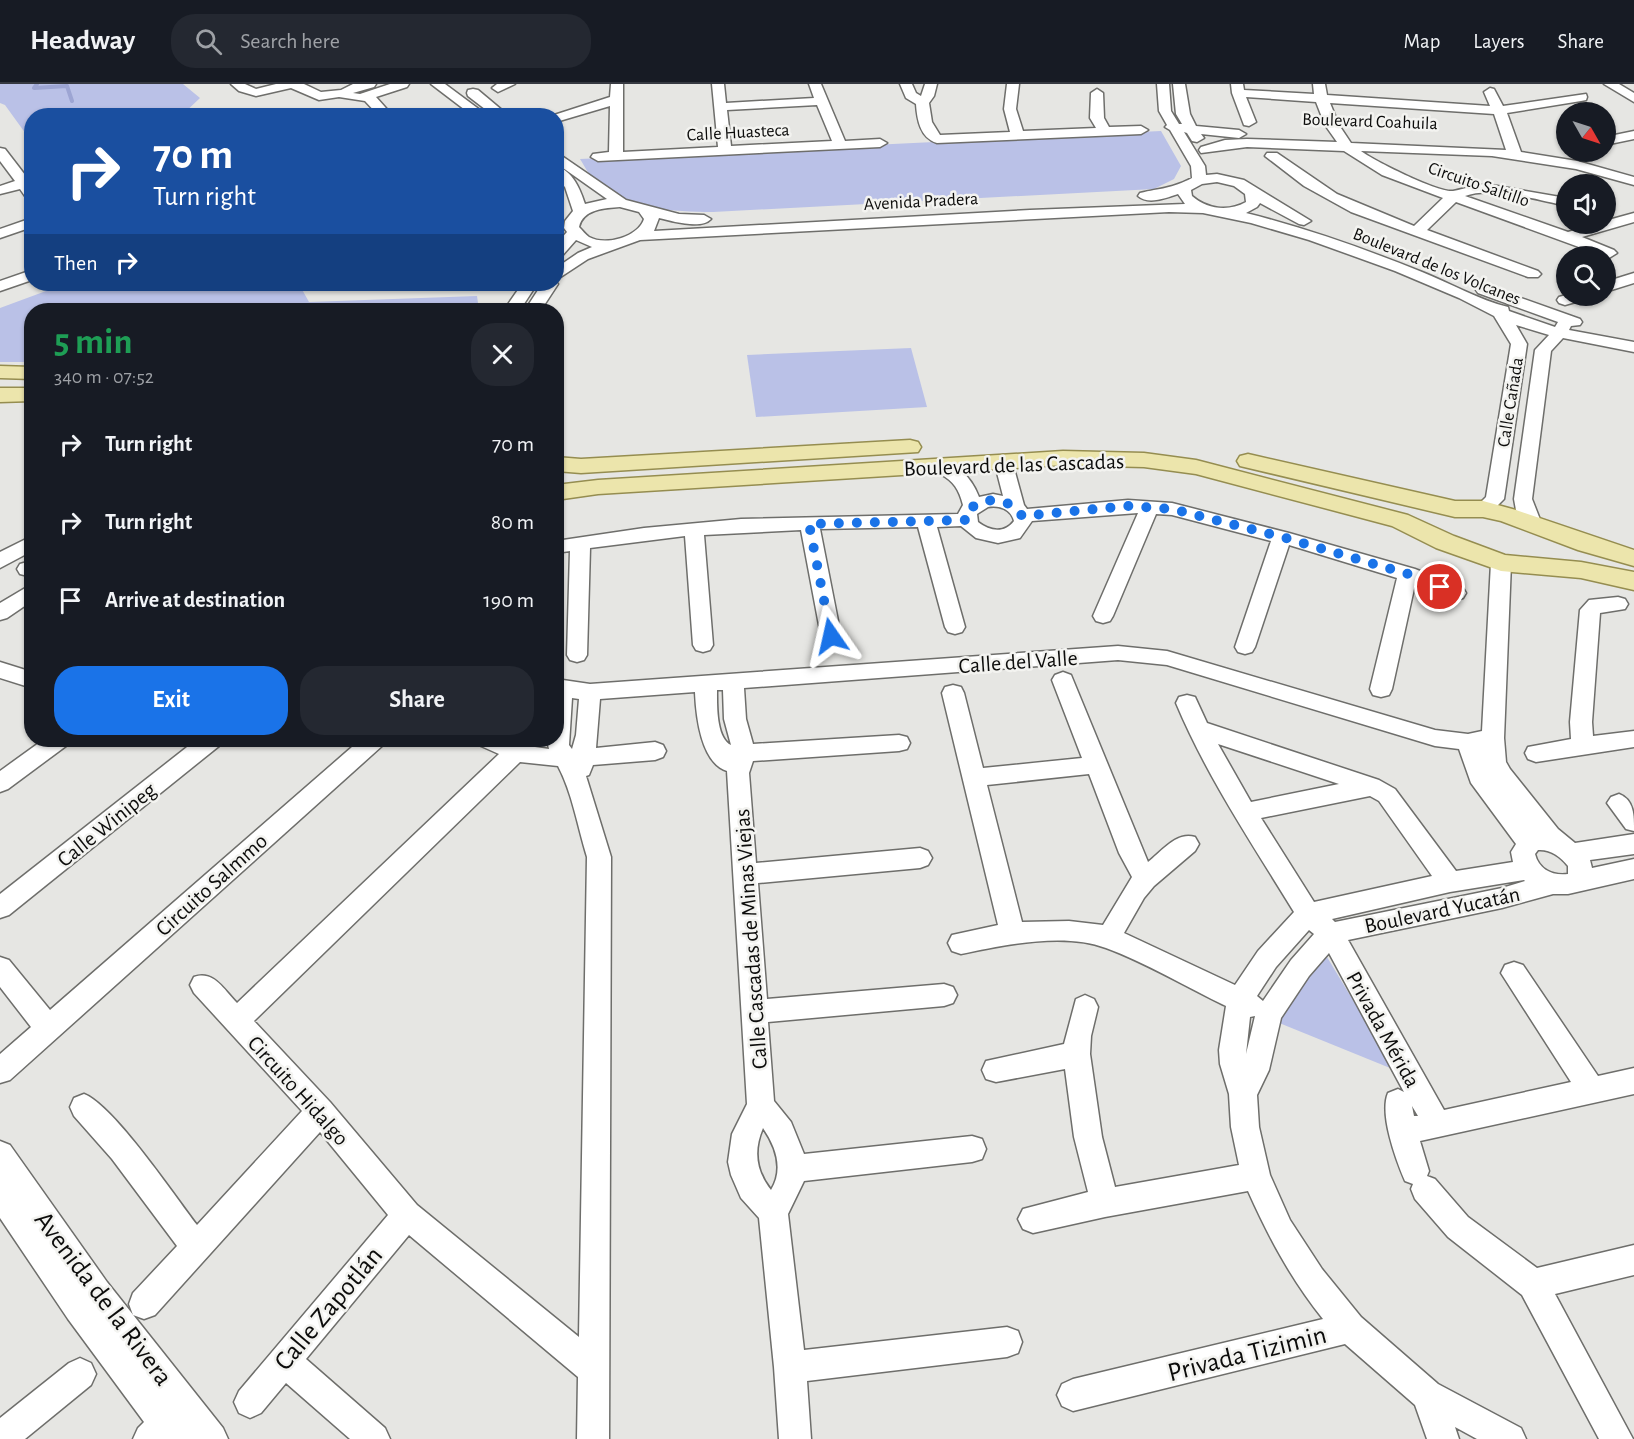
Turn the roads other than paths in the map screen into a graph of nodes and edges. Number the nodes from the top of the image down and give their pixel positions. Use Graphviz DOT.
graph roads {
  1 [pos="237,84"];
  2 [pos="292,84"];
  3 [pos="403,84"];
  4 [pos="437,84"];
  5 [pos="461,84"];
  6 [pos="617,84"];
  7 [pos="718,84"];
  8 [pos="815,84"];
  9 [pos="906,84"];
  10 [pos="931,84"];
  11 [pos="1013,84"];
  12 [pos="1163,84"];
  13 [pos="1179,84"];
  14 [pos="1319,84"];
  15 [pos="1610,84"];
  16 [pos="1237,89"];
  17 [pos="1628,89"];
  18 [pos="369,90"];
  19 [pos="1096,93"];
  20 [pos="1581,97"];
  21 [pos="1634,98"];
  22 [pos="618,99"];
  23 [pos="1321,100"];
  24 [pos="822,101"];
  25 [pos="1494,101"];
  26 [pos="922,102"];
  27 [pos="719,107"];
  28 [pos="381,108"];
  29 [pos="471,108"];
  30 [pos="492,108"];
  31 [pos="564,116"];
  32 [pos="1249,122"];
  33 [pos="1172,127"];
  34 [pos="1190,129"];
  35 [pos="1141,130"];
  36 [pos="1105,132"];
  37 [pos="1634,135"];
  38 [pos="1018,136"];
  39 [pos="1221,138"];
  40 [pos="1616,139"];
  41 [pos="880,143"];
  42 [pos="1346,144"];
  43 [pos="840,145"];
  44 [pos="1556,148"];
  45 [pos="725,150"];
  46 [pos="1514,151"];
  47 [pos="0,152"];
  48 [pos="616,156"];
  49 [pos="1272,156"];
  50 [pos="1556,156"];
  51 [pos="598,157"];
  52 [pos="1213,158"];
  53 [pos="564,162"];
  54 [pos="1586,162"];
  55 [pos="1198,173"];
  56 [pos="564,178"];
  57 [pos="1634,181"];
  58 [pos="1236,182"];
  59 [pos="24,183"];
  60 [pos="1184,188"];
  61 [pos="0,190"];
  62 [pos="603,191"];
  63 [pos="1252,193"];
  64 [pos="1454,196"];
  65 [pos="1556,200"];
  66 [pos="1165,202"];
  67 [pos="621,203"];
  68 [pos="579,205"];
  69 [pos="1204,209"];
  70 [pos="647,211"];
  71 [pos="1227,212"];
  72 [pos="1278,218"];
  73 [pos="1629,219"];
  74 [pos="24,225"];
  75 [pos="677,225"];
  76 [pos="1418,231"];
  77 [pos="574,233"];
  78 [pos="0,234"];
  79 [pos="641,236"];
  80 [pos="1569,236"];
  81 [pos="611,244"];
  82 [pos="564,246"];
  83 [pos="1593,246"];
  84 [pos="564,254"];
  85 [pos="583,256"];
  86 [pos="564,270"];
  87 [pos="1533,274"];
  88 [pos="24,277"];
  89 [pos="1634,278"];
  90 [pos="1616,284"];
  91 [pos="0,286"];
  92 [pos="1506,307"];
  93 [pos="1564,327"];
  94 [pos="1634,335"];
  95 [pos="1519,344"];
  96 [pos="1634,347"];
  97 [pos="1543,350"];
  98 [pos="0,372"];
  99 [pos="24,373"];
  100 [pos="24,394"];
  101 [pos="0,395"];
  102 [pos="1511,400"];
  103 [pos="1535,406"];
  104 [pos="1506,432"];
  105 [pos="1531,437"];
  106 [pos="1003,461"];
  107 [pos="564,465"];
  108 [pos="937,465"];
  109 [pos="564,492"];
  110 [pos="1150,506"];
  111 [pos="1455,509"];
  112 [pos="1483,509"];
  113 [pos="1018,512"];
  114 [pos="970,513"];
  115 [pos="926,521"];
  116 [pos="1531,522"];
  117 [pos="809,524"];
  118 [pos="694,529"];
  119 [pos="1561,535"];
  120 [pos="1282,537"];
  121 [pos="24,539"];
  122 [pos="1445,542"];
  123 [pos="580,544"];
  124 [pos="564,546"];
  125 [pos="24,547"];
  126 [pos="0,553"];
  127 [pos="1634,558"];
  128 [pos="0,561"];
  129 [pos="1501,563"];
  130 [pos="1554,568"];
  131 [pos="1408,574"];
  132 [pos="1634,581"];
  133 [pos="1456,593"];
  134 [pos="24,596"];
  135 [pos="1618,604"];
  136 [pos="0,613"];
  137 [pos="1103,616"];
  138 [pos="955,627"];
  139 [pos="831,636"];
  140 [pos="703,645"];
  141 [pos="1245,646"];
  142 [pos="577,654"];
  143 [pos="0,670"];
  144 [pos="24,678"];
  145 [pos="1063,680"];
  146 [pos="733,683"];
  147 [pos="706,684"];
  148 [pos="564,689"];
  149 [pos="1381,689"];
  150 [pos="590,692"];
  151 [pos="953,693"];
  152 [pos="1187,703"];
  153 [pos="1198,729"];
  154 [pos="1493,738"];
  155 [pos="1634,739"];
  156 [pos="1468,742"];
  157 [pos="899,743"];
  158 [pos="1583,746"];
  159 [pos="49,747"];
  160 [pos="202,747"];
  161 [pos="366,747"];
  162 [pos="505,747"];
  163 [pos="560,747"];
  164 [pos="655,751"];
  165 [pos="516,752"];
  166 [pos="1536,753"];
  167 [pos="741,762"];
  168 [pos="575,765"];
  169 [pos="1096,765"];
  170 [pos="974,778"];
  171 [pos="0,783"];
  172 [pos="1371,787"];
  173 [pos="1619,803"];
  174 [pos="1245,812"];
  175 [pos="1634,822"];
  176 [pos="1531,843"];
  177 [pos="1186,844"];
  178 [pos="1634,844"];
  179 [pos="1569,850"];
  180 [pos="920,858"];
  181 [pos="1528,869"];
  182 [pos="1634,869"];
  183 [pos="745,874"];
  184 [pos="1145,879"];
  185 [pos="1450,882"];
  186 [pos="1565,883"];
  187 [pos="0,908"];
  188 [pos="1308,914"];
  189 [pos="1012,932"];
  190 [pos="1331,933"];
  191 [pos="1109,937"];
  192 [pos="961,943"];
  193 [pos="0,968"];
  194 [pos="1514,973"];
  195 [pos="203,985"];
  196 [pos="944,995"];
  197 [pos="1240,1000"];
  198 [pos="1085,1007"];
  199 [pos="754,1012"];
  200 [pos="1269,1014"];
  201 [pos="236,1021"];
  202 [pos="48,1028"];
  203 [pos="1077,1054"];
  204 [pos="996,1070"];
  205 [pos="0,1071"];
  206 [pos="1634,1081"];
  207 [pos="1591,1090"];
  208 [pos="1243,1094"];
  209 [pos="1398,1102"];
  210 [pos="761,1106"];
  211 [pos="84,1107"];
  212 [pos="320,1111"];
  213 [pos="1437,1124"];
  214 [pos="1403,1132"];
  215 [pos="972,1149"];
  216 [pos="0,1155"];
  217 [pos="792,1169"];
  218 [pos="1256,1176"];
  219 [pos="0,1193"];
  220 [pos="1105,1203"];
  221 [pos="773,1211"];
  222 [pos="407,1215"];
  223 [pos="1033,1219"];
  224 [pos="196,1248"];
  225 [pos="1634,1260"];
  226 [pos="1533,1284"];
  227 [pos="87,1300"];
  228 [pos="144,1304"];
  229 [pos="1350,1328"];
  230 [pos="1006,1342"];
  231 [pos="285,1361"];
  232 [pos="790,1367"];
  233 [pos="595,1371"];
  234 [pos="80,1374"];
  235 [pos="1073,1395"];
  236 [pos="1427,1395"];
  237 [pos="250,1402"];
  238 [pos="169,1427"];
  239 [pos="210,1438"];
  240 [pos="0,1439"];
  241 [pos="374,1439"];
  242 [pos="593,1439"];
  243 [pos="795,1439"];
  244 [pos="1443,1439"];
  245 [pos="1510,1439"];
  246 [pos="1617,1439"];
  1 -- 2 [label="street"];
  2 -- 18 [label="street"];
  3 -- 18 [label="street"];
  4 -- 29 [label="street"];
  5 -- 30 [label="street"];
  6 -- 22 [label="street"];
  7 -- 27 [label="street"];
  8 -- 24 [label="street"];
  9 -- 26 [label="street"];
  10 -- 26 [label="street"];
  11 -- 38 [label="street"];
  12 -- 33 [label="street"];
  13 -- 34 [label="street"];
  14 -- 23 [label="street"];
  15 -- 17 [label="street"];
  16 -- 23 [label="street"];
  16 -- 32 [label="street"];
  17 -- 21 [label="street"];
  18 -- 28 [label="street"];
  19 -- 36 [label="street"];
  20 -- 25 [label="street"];
  22 -- 31 [label="street"];
  22 -- 48 [label="street"];
  23 -- 25 [label="street"];
  23 -- 42 [label="street"];
  24 -- 27 [label="street"];
  24 -- 43 [label="street"];
  25 -- 46 [label="street"];
  26 -- 38 [label="street"];
  27 -- 45 [label="street"];
  33 -- 34 [label="street, Boulevard Coahuila"];
  33 -- 55 [label="street"];
  34 -- 39 [label="street, Boulevard Coahuila"];
  34 -- 52 [label="street"];
  35 -- 36 [label="street"];
  36 -- 38 [label="street"];
  37 -- 40 [label="street"];
  39 -- 42 [label="street, Boulevard Coahuila"];
  39 -- 52 [label="street, Boulevard Coahuila"];
  41 -- 43 [label="street, Calle Huasteca"];
  42 -- 46 [label="street, Boulevard Coahuila"];
  42 -- 64 [label="street, Circuito Saltillo"];
  43 -- 45 [label="street, Calle Huasteca"];
  44 -- 46 [label="street, Boulevard Coahuila"];
  45 -- 48 [label="street, Calle Huasteca"];
  46 -- 50 [label="street, Boulevard Coahuila"];
  47 -- 59 [label="street"];
  48 -- 51 [label="street, Calle Huasteca"];
  49 -- 76 [label="street"];
  52 -- 55 [label="street"];
  52 -- 58 [label="street"];
  53 -- 62 [label="street"];
  54 -- 57 [label="street, Boulevard Coahuila"];
  55 -- 58 [label="street"];
  55 -- 60 [label="street, Avenida Pradera"];
  56 -- 68 [label="street"];
  58 -- 63 [label="street, Boulevard de los Volcanes"];
  59 -- 61 [label="street"];
  60 -- 66 [label="street, Avenida Pradera"];
  60 -- 69 [label="street"];
  62 -- 67 [label="street"];
  62 -- 68 [label="street"];
  63 -- 71 [label="street"];
  63 -- 72 [label="street, Boulevard de los Volcanes"];
  64 -- 65 [label="street"];
  64 -- 76 [label="street"];
  64 -- 80 [label="street, Circuito Saltillo"];
  66 -- 69 [label="street, Avenida Pradera"];
  66 -- 75 [label="street, Avenida Pradera"];
  67 -- 68 [label="street"];
  67 -- 70 [label="street, Avenida Pradera"];
  68 -- 77 [label="street"];
  69 -- 71 [label="street, Avenida Pradera"];
  70 -- 75 [label="street, Avenida Pradera"];
  70 -- 79 [label="street"];
  71 -- 72 [label="street, Boulevard de los Volcanes"];
  72 -- 92 [label="street, Boulevard de los Volcanes"];
  73 -- 80 [label="street"];
  74 -- 78 [label="street"];
  75 -- 79 [label="street, Avenida Pradera"];
  76 -- 87 [label="street"];
  77 -- 81 [label="street"];
  77 -- 82 [label="street"];
  79 -- 81 [label="street, Avenida Pradera"];
  80 -- 83 [label="street, Circuito Saltillo"];
  81 -- 85 [label="street, Avenida Pradera"];
  84 -- 85 [label="street"];
  85 -- 86 [label="street, Avenida Pradera"];
  88 -- 91 [label="street"];
  89 -- 90 [label="street"];
  92 -- 93 [label="street, Boulevard de los Volcanes"];
  92 -- 95 [label="street, Calle Cañada"];
  93 -- 94 [label="street, Boulevard de los Volcanes"];
  93 -- 96 [label="street, Boulevard de los Volcanes"];
  93 -- 97 [label="street, Calle Cañada"];
  95 -- 97 [label="street"];
  95 -- 102 [label="street, Calle Cañada"];
  97 -- 103 [label="street, Calle Cañada"];
  98 -- 99 [label="main road"];
  100 -- 101 [label="main road"];
  102 -- 103 [label="street"];
  102 -- 104 [label="street, Calle Cañada"];
  103 -- 105 [label="street, Calle Cañada"];
  104 -- 105 [label="street"];
  104 -- 112 [label="street, Calle Cañada"];
  105 -- 116 [label="street, Calle Cañada"];
  106 -- 108 [label="main road, Boulevard de las Cascadas"];
  106 -- 113 [label="street"];
  106 -- 122 [label="main road, Boulevard de las Cascadas"];
  107 -- 111 [label="main road, Boulevard de las Cascadas"];
  108 -- 109 [label="main road, Boulevard de las Cascadas"];
  108 -- 114 [label="street"];
  110 -- 113 [label="street"];
  110 -- 120 [label="street"];
  110 -- 137 [label="street"];
  111 -- 112 [label="main road, Boulevard de las Cascadas"];
  111 -- 122 [label="main road"];
  112 -- 116 [label="main road, Boulevard de las Cascadas"];
  113 -- 114 [label="street"];
  113 -- 114 [label="street"];
  114 -- 115 [label="street"];
  115 -- 117 [label="street"];
  115 -- 138 [label="street"];
  116 -- 119 [label="main road, Boulevard de las Cascadas"];
  117 -- 118 [label="street"];
  117 -- 139 [label="street"];
  118 -- 123 [label="street"];
  118 -- 140 [label="street"];
  119 -- 127 [label="main road, Boulevard de las Cascadas"];
  119 -- 130 [label="main road"];
  120 -- 131 [label="street"];
  120 -- 141 [label="street"];
  121 -- 126 [label="street"];
  122 -- 129 [label="main road, Boulevard de las Cascadas"];
  123 -- 124 [label="street"];
  123 -- 142 [label="street"];
  125 -- 128 [label="street"];
  129 -- 130 [label="main road, Boulevard de las Cascadas"];
  129 -- 154 [label="street"];
  130 -- 132 [label="main road, Boulevard de las Cascadas"];
  131 -- 133 [label="street"];
  131 -- 149 [label="street"];
  134 -- 136 [label="street"];
  135 -- 158 [label="street"];
  143 -- 144 [label="street"];
  145 -- 169 [label="street"];
  146 -- 147 [label="street, Calle del Valle"];
  146 -- 156 [label="street, Calle del Valle"];
  146 -- 167 [label="street, Calle Cascadas de Minas Viejas"];
  147 -- 150 [label="street, Calle del Valle"];
  147 -- 167 [label="street"];
  148 -- 150 [label="street, Calle del Valle"];
  150 -- 168 [label="street"];
  151 -- 170 [label="street"];
  152 -- 153 [label="street"];
  153 -- 172 [label="street"];
  153 -- 174 [label="street"];
  154 -- 156 [label="street, Calle del Valle"];
  154 -- 179 [label="street"];
  155 -- 158 [label="street"];
  156 -- 176 [label="street"];
  157 -- 167 [label="street"];
  158 -- 166 [label="street"];
  159 -- 171 [label="street"];
  160 -- 187 [label="street, Calle Winipeg"];
  161 -- 202 [label="street, Circuito Salmmo"];
  162 -- 165 [label="street"];
  163 -- 168 [label="street"];
  164 -- 168 [label="street"];
  165 -- 168 [label="street"];
  165 -- 201 [label="street, Circuito Hidalgo"];
  167 -- 183 [label="street, Calle Cascadas de Minas Viejas"];
  168 -- 233 [label="street"];
  169 -- 170 [label="street"];
  169 -- 184 [label="street"];
  170 -- 189 [label="street"];
  172 -- 174 [label="street"];
  172 -- 185 [label="street"];
  173 -- 175 [label="street"];
  174 -- 188 [label="street"];
  176 -- 179 [label="street"];
  176 -- 181 [label="street"];
  177 -- 184 [label="street"];
  178 -- 179 [label="street"];
  179 -- 186 [label="street"];
  180 -- 183 [label="street"];
  181 -- 185 [label="street, Boulevard Yucatán"];
  181 -- 186 [label="street"];
  182 -- 186 [label="street, Boulevard Yucatán"];
  183 -- 199 [label="street, Calle Cascadas de Minas Viejas"];
  184 -- 191 [label="street"];
  185 -- 188 [label="street, Boulevard Yucatán"];
  186 -- 190 [label="street, Boulevard Yucatán"];
  188 -- 190 [label="street"];
  188 -- 197 [label="street"];
  189 -- 191 [label="street"];
  189 -- 192 [label="street"];
  190 -- 200 [label="street"];
  190 -- 213 [label="street, Privada Mérida"];
  191 -- 197 [label="street"];
  193 -- 202 [label="street"];
  194 -- 207 [label="street"];
  195 -- 201 [label="street"];
  196 -- 199 [label="street"];
  197 -- 200 [label="street"];
  197 -- 208 [label="street"];
  198 -- 203 [label="street"];
  199 -- 210 [label="street, Calle Cascadas de Minas Viejas"];
  200 -- 208 [label="street"];
  201 -- 212 [label="street, Circuito Hidalgo"];
  202 -- 205 [label="street, Circuito Salmmo"];
  203 -- 204 [label="street"];
  203 -- 220 [label="street"];
  206 -- 207 [label="street"];
  207 -- 213 [label="street"];
  208 -- 218 [label="street"];
  209 -- 214 [label="street, Privada Mérida"];
  210 -- 217 [label="street"];
  210 -- 221 [label="street"];
  211 -- 224 [label="street"];
  212 -- 222 [label="street, Circuito Hidalgo"];
  212 -- 224 [label="street"];
  213 -- 214 [label="street"];
  214 -- 226 [label="street, Privada Mérida"];
  215 -- 217 [label="street"];
  216 -- 227 [label="street, Avenida de la Rivera"];
  217 -- 221 [label="street"];
  218 -- 220 [label="street"];
  218 -- 229 [label="street, Privada Tizimin"];
  219 -- 227 [label="street, Avenida de la Rivera"];
  220 -- 223 [label="street"];
  221 -- 232 [label="street"];
  222 -- 231 [label="street, Calle Zapotlán"];
  222 -- 233 [label="street, Circuito Hidalgo"];
  224 -- 228 [label="street"];
  225 -- 226 [label="street"];
  226 -- 246 [label="street, Privada Mérida"];
  227 -- 238 [label="street, Avenida de la Rivera"];
  229 -- 235 [label="street, Privada Tizimin"];
  229 -- 236 [label="street"];
  230 -- 232 [label="street"];
  231 -- 237 [label="street, Calle Zapotlán"];
  231 -- 241 [label="street"];
  232 -- 243 [label="street"];
  233 -- 242 [label="street"];
  234 -- 240 [label="street"];
  236 -- 244 [label="street"];
  236 -- 245 [label="street"];
  238 -- 239 [label="street, Avenida de la Rivera"];
}
